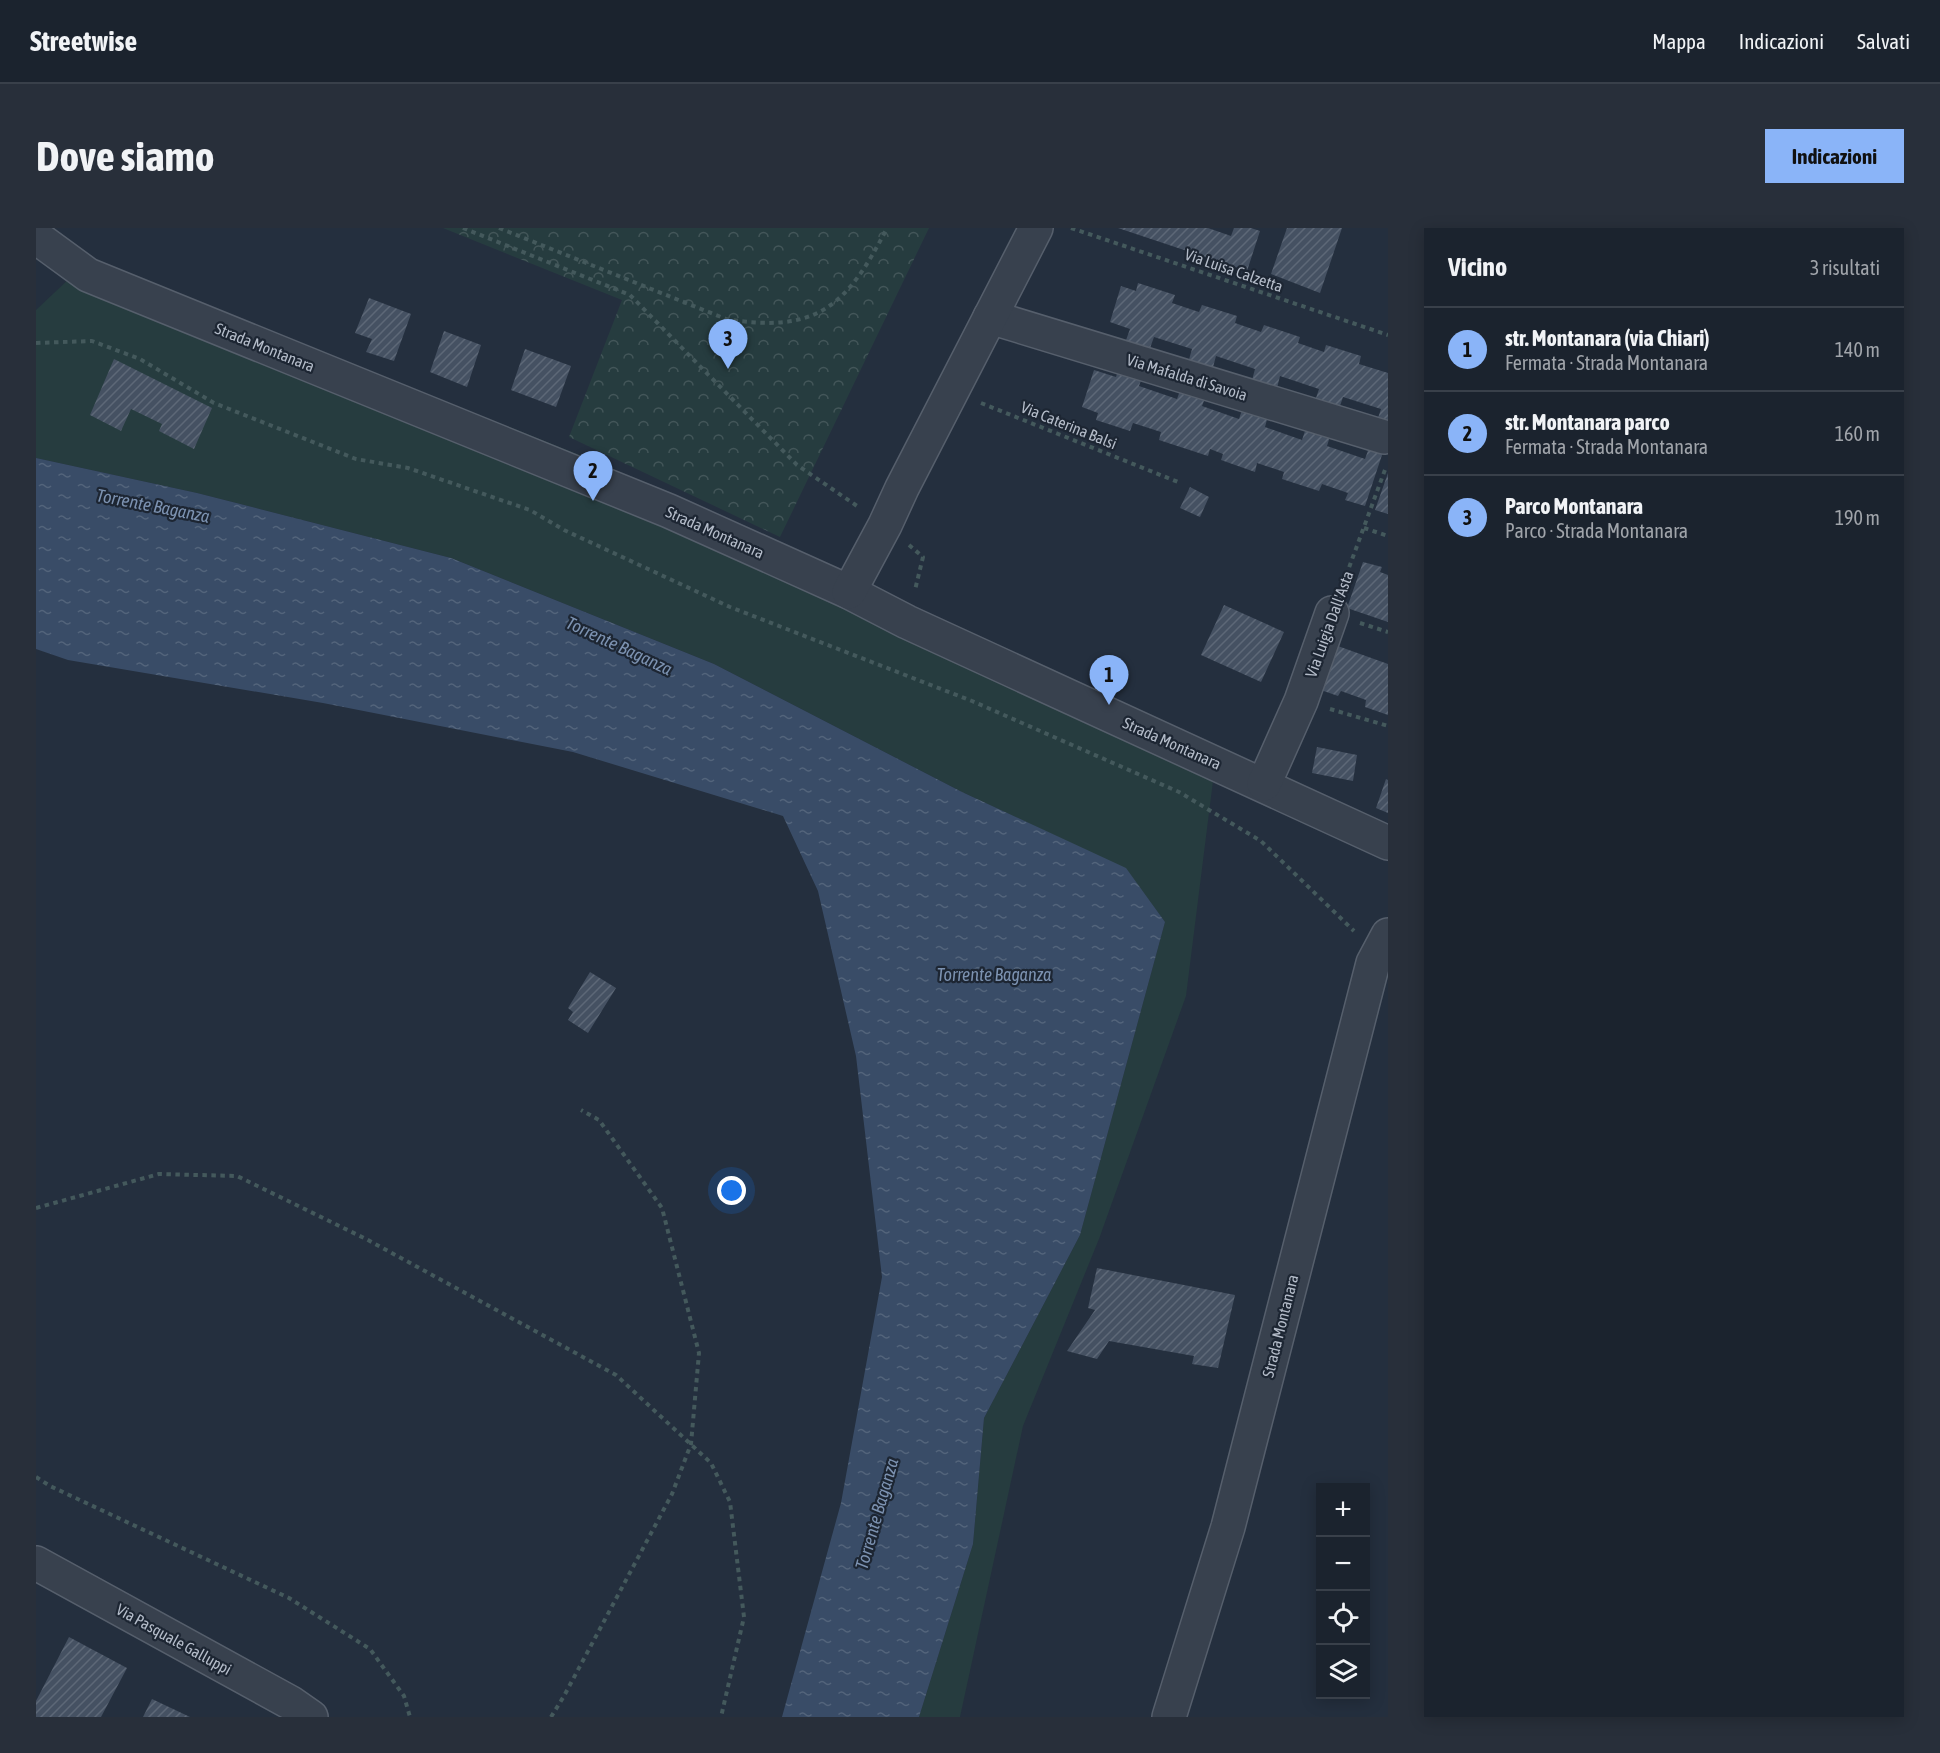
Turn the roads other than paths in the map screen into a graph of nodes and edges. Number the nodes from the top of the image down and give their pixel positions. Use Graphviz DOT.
graph roads {
  1 [pos="1036,228"];
  2 [pos="36,237"];
  3 [pos="990,317"];
  4 [pos="1386,449"];
  5 [pos="849,591"];
  6 [pos="1332,613"];
  7 [pos="1264,784"];
  8 [pos="1388,843"];
  9 [pos="1375,934"];
  10 [pos="36,1563"];
  11 [pos="311,1717"];
  12 [pos="1169,1717"];
  1 -- 3 [label="street"];
  2 -- 5 [label="street, Strada Montanara"];
  3 -- 4 [label="street, Via Mafalda di Savoia"];
  3 -- 5 [label="street"];
  5 -- 7 [label="street, Strada Montanara"];
  6 -- 7 [label="street, Via Luigia Dall'Asta"];
  7 -- 8 [label="street, Strada Montanara"];
  9 -- 12 [label="street, Strada Montanara"];
  10 -- 11 [label="street, Via Pasquale Galluppi"];
}
